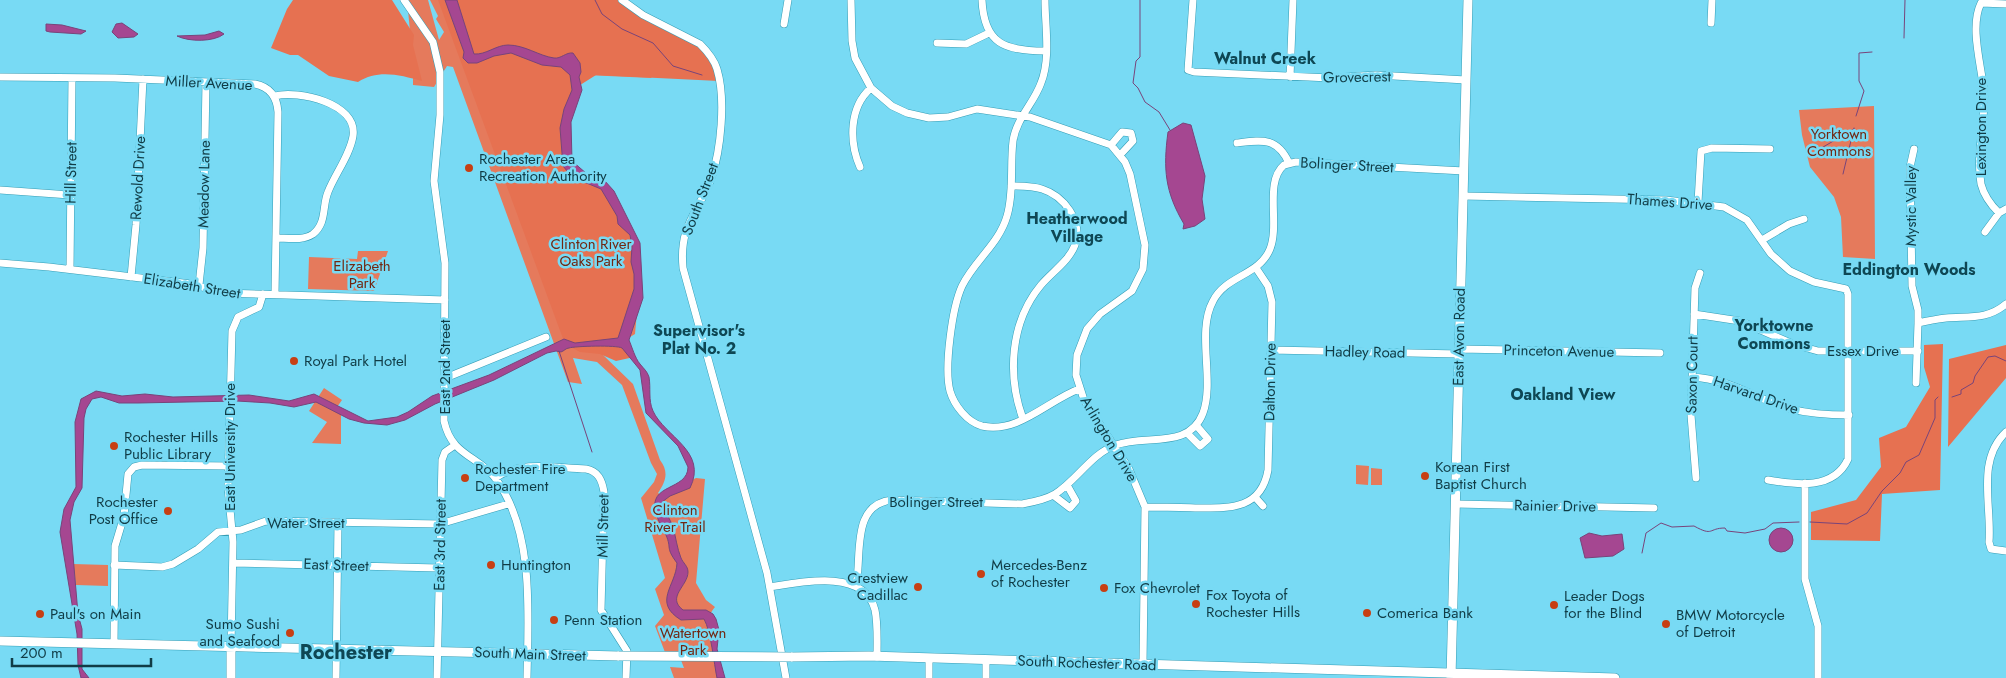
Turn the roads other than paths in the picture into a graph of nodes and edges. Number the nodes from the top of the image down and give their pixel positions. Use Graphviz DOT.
graph roads {
  1 [pos="404,0"];
  2 [pos="622,0"];
  3 [pos="788,0"];
  4 [pos="851,0"];
  5 [pos="982,0"];
  6 [pos="1045,0"];
  7 [pos="1193,0"];
  8 [pos="1293,0"];
  9 [pos="1468,0"];
  10 [pos="1712,0"];
  11 [pos="2006,4"];
  12 [pos="1711,23"];
  13 [pos="784,24"];
  14 [pos="989,33"];
  15 [pos="937,43"];
  16 [pos="1045,51"];
  17 [pos="0,77"];
  18 [pos="1290,77"];
  19 [pos="72,78"];
  20 [pos="143,79"];
  21 [pos="1466,80"];
  22 [pos="206,83"];
  23 [pos="871,88"];
  24 [pos="275,96"];
  25 [pos="1023,116"];
  26 [pos="1237,143"];
  27 [pos="1111,146"];
  28 [pos="1770,149"];
  29 [pos="1914,149"];
  30 [pos="1120,154"];
  31 [pos="1289,163"];
  32 [pos="860,167"];
  33 [pos="1464,170"];
  34 [pos="1012,186"];
  35 [pos="0,190"];
  36 [pos="70,195"];
  37 [pos="1463,196"];
  38 [pos="1698,202"];
  39 [pos="2006,209"];
  40 [pos="1999,213"];
  41 [pos="1804,219"];
  42 [pos="1985,232"];
  43 [pos="276,238"];
  44 [pos="1762,240"];
  45 [pos="0,263"];
  46 [pos="1256,268"];
  47 [pos="70,269"];
  48 [pos="1700,273"];
  49 [pos="131,277"];
  50 [pos="199,285"];
  51 [pos="263,294"];
  52 [pos="275,294"];
  53 [pos="445,300"];
  54 [pos="2006,304"];
  55 [pos="1694,314"];
  56 [pos="1918,323"];
  57 [pos="546,337"];
  58 [pos="1271,350"];
  59 [pos="1459,351"];
  60 [pos="1918,351"];
  61 [pos="1660,353"];
  62 [pos="1848,353"];
  63 [pos="1692,377"];
  64 [pos="444,379"];
  65 [pos="1916,383"];
  66 [pos="1079,389"];
  67 [pos="1849,415"];
  68 [pos="1023,419"];
  69 [pos="1196,425"];
  70 [pos="2006,432"];
  71 [pos="1186,433"];
  72 [pos="455,445"];
  73 [pos="1114,445"];
  74 [pos="228,466"];
  75 [pos="495,478"];
  76 [pos="1696,478"];
  77 [pos="1768,480"];
  78 [pos="1805,483"];
  79 [pos="1067,485"];
  80 [pos="1053,495"];
  81 [pos="1255,497"];
  82 [pos="508,504"];
  83 [pos="1456,504"];
  84 [pos="1263,506"];
  85 [pos="1145,507"];
  86 [pos="1654,508"];
  87 [pos="338,523"];
  88 [pos="440,524"];
  89 [pos="232,530"];
  90 [pos="2006,551"];
  91 [pos="233,563"];
  92 [pos="337,565"];
  93 [pos="114,566"];
  94 [pos="438,568"];
  95 [pos="854,586"];
  96 [pos="770,587"];
  97 [pos="0,641"];
  98 [pos="114,643"];
  99 [pos="231,646"];
  100 [pos="336,649"];
  101 [pos="438,652"];
  102 [pos="527,654"];
  103 [pos="829,657"];
  104 [pos="877,657"];
  105 [pos="929,658"];
  106 [pos="986,660"];
  107 [pos="1143,664"];
  108 [pos="1451,676"];
  109 [pos="230,678"];
  110 [pos="336,678"];
  111 [pos="437,678"];
  112 [pos="527,678"];
  113 [pos="626,678"];
  114 [pos="786,678"];
  115 [pos="929,678"];
  116 [pos="986,678"];
  117 [pos="1615,678"];
  118 [pos="1818,678"];
  1 -- 53 [label="street, East 2nd Street"];
  2 -- 96 [label="street, South Street"];
  3 -- 13 [label="street"];
  4 -- 23 [label="street, Arlington Drive"];
  5 -- 14 [label="street"];
  6 -- 16 [label="street"];
  7 -- 18 [label="street, Grovecrest"];
  8 -- 18 [label="street"];
  9 -- 21 [label="main road, East Avon Road"];
  10 -- 12 [label="street"];
  11 -- 40 [label="street, Lexington Drive"];
  14 -- 15 [label="street"];
  14 -- 16 [label="street"];
  16 -- 25 [label="street"];
  17 -- 19 [label="street, Miller Avenue"];
  18 -- 21 [label="street, Grovecrest"];
  19 -- 20 [label="street, Miller Avenue"];
  19 -- 36 [label="street, Hill Street"];
  20 -- 22 [label="street, Miller Avenue"];
  20 -- 49 [label="street, Rewold Drive"];
  21 -- 33 [label="main road, East Avon Road"];
  22 -- 24 [label="street, Miller Avenue"];
  22 -- 50 [label="street, Meadow Lane"];
  23 -- 25 [label="street, Arlington Drive"];
  23 -- 32 [label="street"];
  24 -- 43 [label="street"];
  24 -- 43 [label="street"];
  25 -- 27 [label="street, Arlington Drive"];
  25 -- 34 [label="street"];
  26 -- 31 [label="street"];
  27 -- 30 [label="street, Arlington Drive"];
  27 -- 30 [label="street"];
  28 -- 38 [label="street"];
  29 -- 56 [label="street, Mystic Valley"];
  30 -- 66 [label="street, Arlington Drive"];
  31 -- 33 [label="street, Bolinger Street"];
  31 -- 46 [label="street, Bolinger Street"];
  33 -- 37 [label="main road, East Avon Road"];
  34 -- 68 [label="street"];
  34 -- 68 [label="street"];
  35 -- 36 [label="street"];
  36 -- 47 [label="street, Hill Street"];
  37 -- 38 [label="street, Thames Drive"];
  37 -- 59 [label="main road, East Avon Road"];
  38 -- 44 [label="street, Thames Drive"];
  39 -- 40 [label="street"];
  40 -- 42 [label="street"];
  41 -- 44 [label="street"];
  43 -- 52 [label="street"];
  44 -- 62 [label="street, Thames Drive"];
  45 -- 47 [label="street, Elizabeth Street"];
  46 -- 58 [label="street, Dalton Drive"];
  46 -- 69 [label="street, Bolinger Street"];
  47 -- 49 [label="street, Elizabeth Street"];
  48 -- 55 [label="street, Saxon Court"];
  49 -- 50 [label="street, Elizabeth Street"];
  50 -- 51 [label="street, Elizabeth Street"];
  51 -- 52 [label="street, Elizabeth Street"];
  51 -- 74 [label="street, East University Drive"];
  52 -- 53 [label="street, Elizabeth Street"];
  53 -- 64 [label="street, East 2nd Street"];
  54 -- 56 [label="street"];
  55 -- 62 [label="street, Essex Drive"];
  55 -- 63 [label="street, Saxon Court"];
  56 -- 60 [label="street, Mystic Valley"];
  57 -- 64 [label="street"];
  58 -- 59 [label="street, Hadley Road"];
  58 -- 81 [label="street, Dalton Drive"];
  59 -- 61 [label="street, Princeton Avenue"];
  59 -- 83 [label="main road, East Avon Road"];
  60 -- 62 [label="street, Essex Drive"];
  60 -- 65 [label="street, Mystic Valley"];
  62 -- 67 [label="street"];
  63 -- 67 [label="street, Harvard Drive"];
  63 -- 76 [label="street, Saxon Court"];
  64 -- 72 [label="street, East 2nd Street"];
  66 -- 68 [label="street"];
  66 -- 73 [label="street, Arlington Drive"];
  67 -- 78 [label="street"];
  69 -- 71 [label="street, Bolinger Street"];
  69 -- 71 [label="street"];
  70 -- 90 [label="street"];
  71 -- 73 [label="street, Bolinger Street"];
  72 -- 75 [label="street, East 2nd Street"];
  72 -- 88 [label="street, East 3rd Street"];
  73 -- 79 [label="street, Bolinger Street"];
  73 -- 85 [label="street, Arlington Drive"];
  74 -- 89 [label="street, East University Drive"];
  74 -- 93 [label="street"];
  75 -- 82 [label="street, East 2nd Street"];
  75 -- 113 [label="street, Mill Street"];
  77 -- 78 [label="street"];
  78 -- 118 [label="street"];
  79 -- 80 [label="street, Bolinger Street"];
  79 -- 80 [label="street"];
  80 -- 95 [label="street, Bolinger Street"];
  81 -- 84 [label="street"];
  81 -- 85 [label="street"];
  82 -- 88 [label="street, Water Street"];
  82 -- 102 [label="street, East 2nd Street"];
  83 -- 86 [label="street, Rainier Drive"];
  83 -- 108 [label="main road, East Avon Road"];
  85 -- 107 [label="street, Arlington Drive"];
  87 -- 88 [label="street, Water Street"];
  87 -- 89 [label="street, Water Street"];
  87 -- 92 [label="street"];
  88 -- 94 [label="street, East 3rd Street"];
  89 -- 91 [label="street, East University Drive"];
  89 -- 93 [label="street, Water Street"];
  91 -- 92 [label="street, East Street"];
  91 -- 99 [label="street, East University Drive"];
  92 -- 94 [label="street, East Street"];
  92 -- 100 [label="street"];
  93 -- 98 [label="street"];
  94 -- 101 [label="street, East 3rd Street"];
  95 -- 96 [label="street"];
  95 -- 104 [label="street"];
  96 -- 114 [label="street, South Street"];
  97 -- 98 [label="main road, South Main Street"];
  98 -- 99 [label="main road, South Main Street"];
  99 -- 100 [label="main road, South Main Street"];
  99 -- 109 [label="main road"];
  100 -- 101 [label="main road, South Main Street"];
  100 -- 110 [label="street"];
  101 -- 102 [label="main road, South Main Street"];
  101 -- 111 [label="street, East 3rd Street"];
  102 -- 103 [label="main road, South Main Street, bridge"];
  102 -- 112 [label="street, East 2nd Street"];
  103 -- 104 [label="main road, South Rochester Road"];
  104 -- 105 [label="main road, South Rochester Road"];
  105 -- 106 [label="main road, South Rochester Road"];
  105 -- 115 [label="street"];
  106 -- 107 [label="main road, South Rochester Road"];
  106 -- 116 [label="street"];
  107 -- 108 [label="main road, South Rochester Road"];
  108 -- 117 [label="main road, South Rochester Road"];
}
